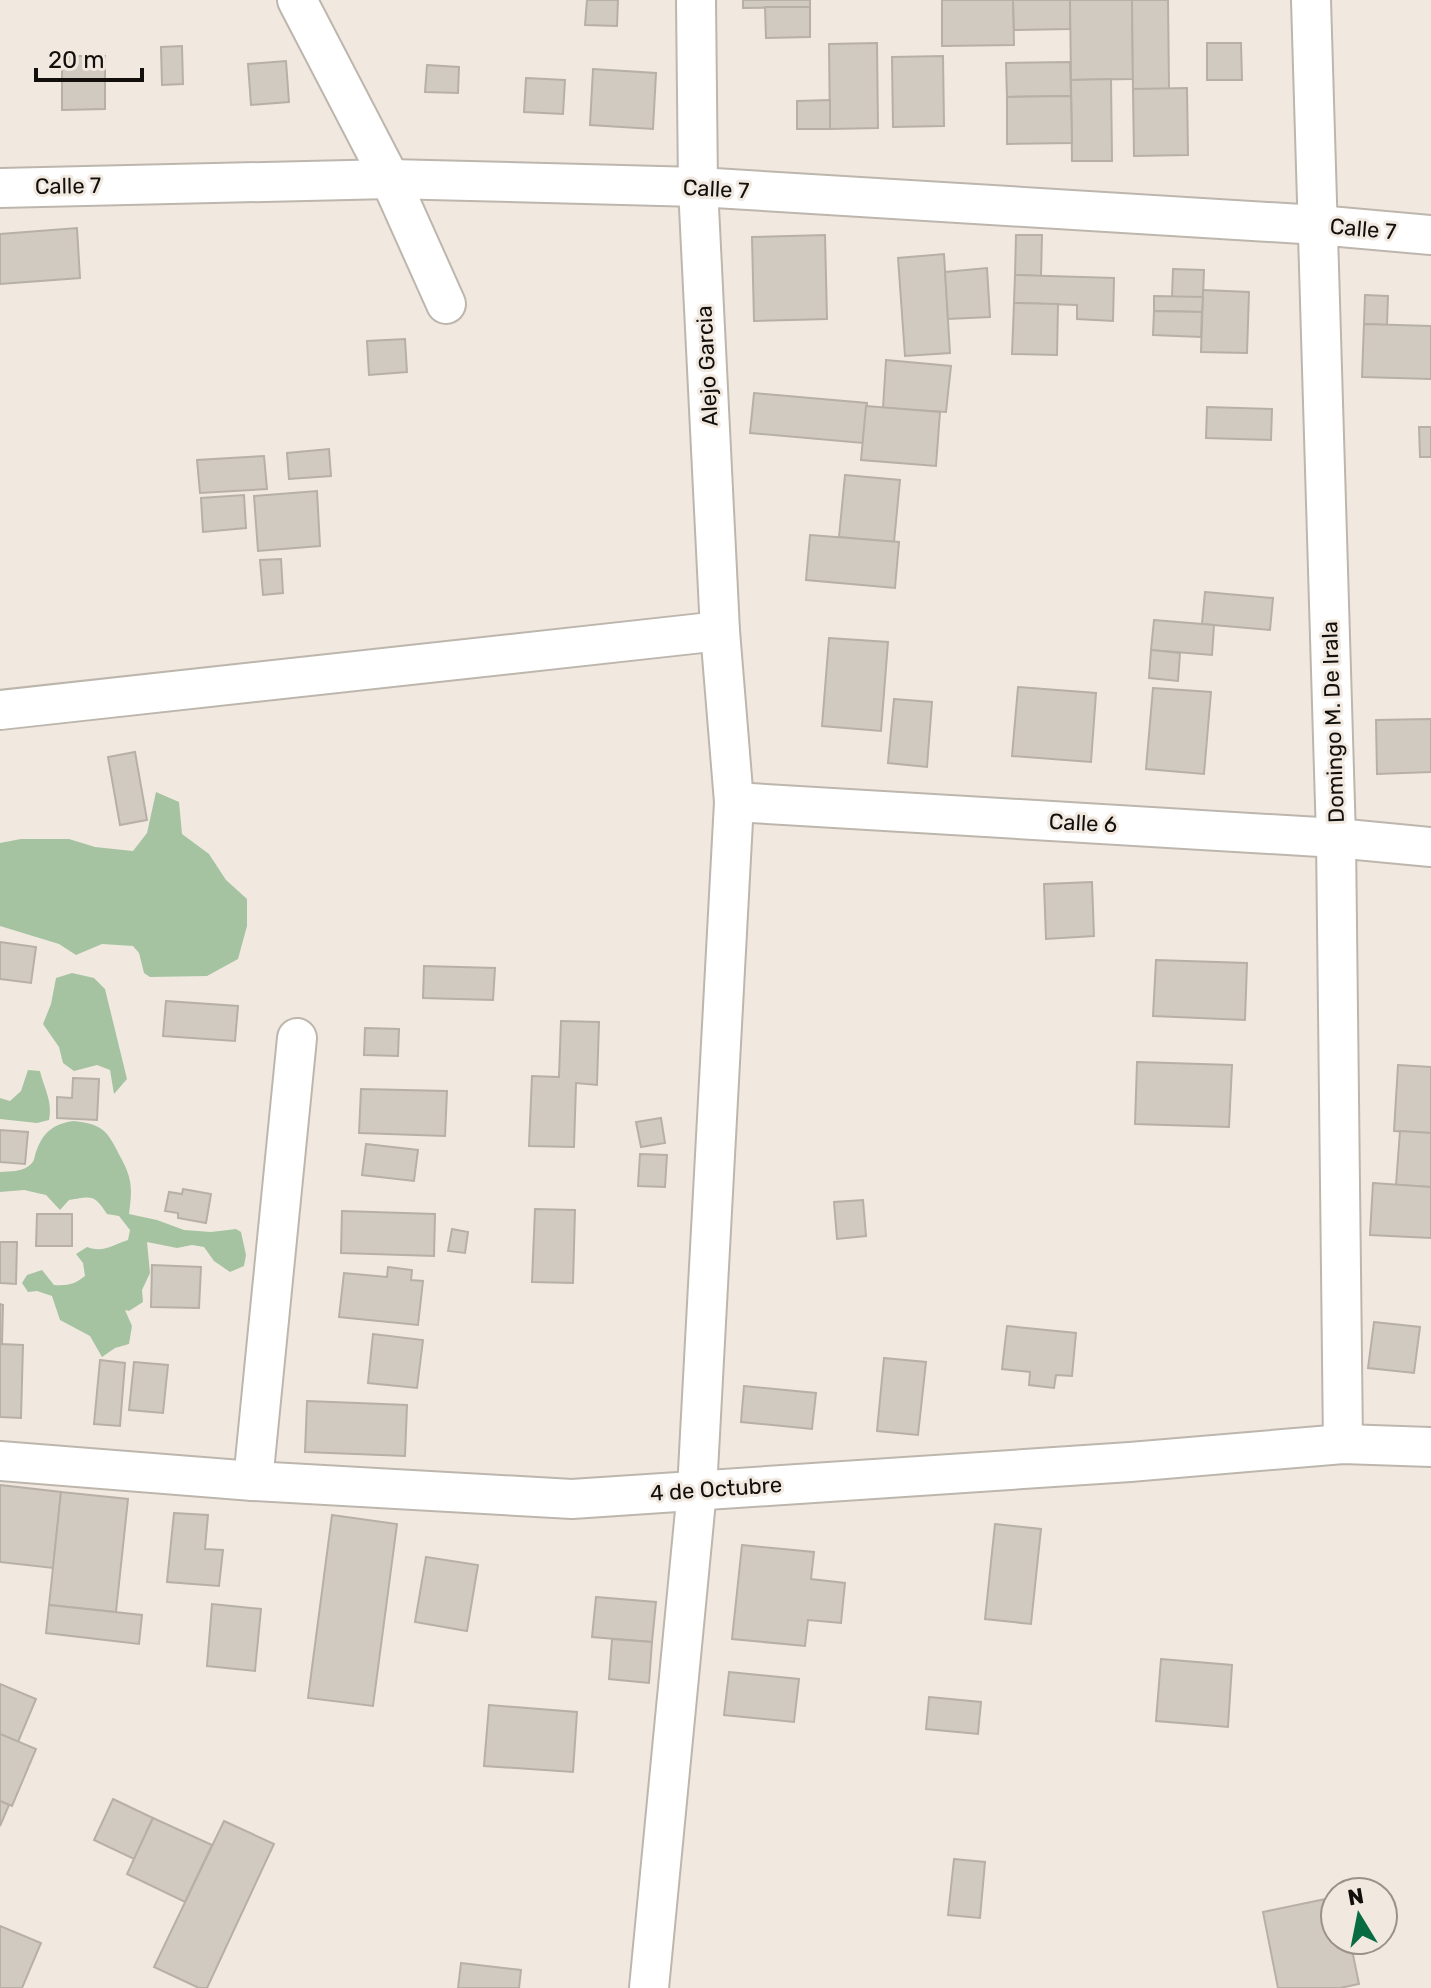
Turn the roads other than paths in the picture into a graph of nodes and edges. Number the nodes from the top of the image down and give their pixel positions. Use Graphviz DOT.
graph roads {
  1 [pos="297,0"];
  2 [pos="696,0"];
  3 [pos="1311,0"];
  4 [pos="390,179"];
  5 [pos="698,187"];
  6 [pos="0,188"];
  7 [pos="1318,225"];
  8 [pos="1431,235"];
  9 [pos="446,304"];
  10 [pos="720,631"];
  11 [pos="0,710"];
  12 [pos="734,802"];
  13 [pos="1336,838"];
  14 [pos="1431,847"];
  15 [pos="297,1038"];
  16 [pos="1343,1444"];
  17 [pos="1423,1454"];
  18 [pos="0,1461"];
  19 [pos="253,1481"];
  20 [pos="697,1490"];
  21 [pos="649,1988"];
  1 -- 4 [label="street"];
  2 -- 5 [label="street, Alejo Garcia"];
  3 -- 7 [label="street, Domingo M. De Irala"];
  4 -- 5 [label="street, Calle 7"];
  4 -- 6 [label="street, Calle 7"];
  4 -- 9 [label="street"];
  5 -- 7 [label="street, Calle 7"];
  5 -- 10 [label="street, Alejo Garcia"];
  7 -- 8 [label="street, Calle 7"];
  7 -- 13 [label="street, Domingo M. De Irala"];
  10 -- 11 [label="street"];
  10 -- 12 [label="street, Alejo Garcia"];
  12 -- 13 [label="street, Calle 6"];
  12 -- 20 [label="street, Alejo Garcia"];
  13 -- 14 [label="street, Calle 6"];
  13 -- 16 [label="street, Domingo M. De Irala"];
  15 -- 19 [label="street"];
  16 -- 17 [label="street, 4 de Octubre"];
  16 -- 20 [label="street, 4 de Octubre"];
  18 -- 19 [label="street, 4 de Octubre"];
  19 -- 20 [label="street, 4 de Octubre"];
  20 -- 21 [label="street, Alejo Garcia"];
}
